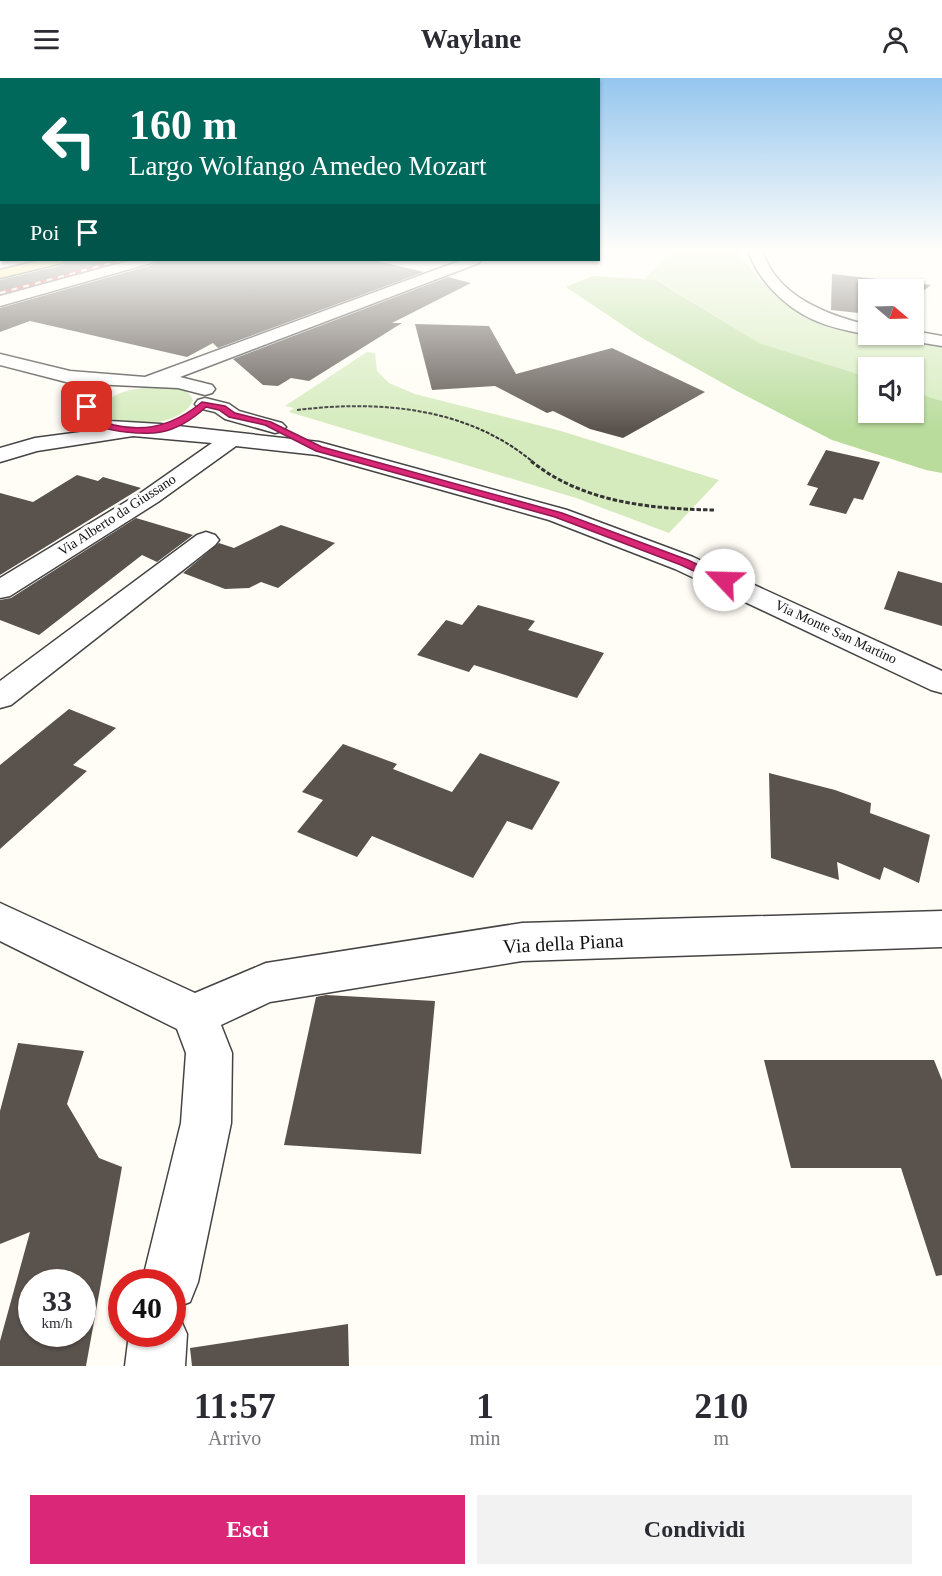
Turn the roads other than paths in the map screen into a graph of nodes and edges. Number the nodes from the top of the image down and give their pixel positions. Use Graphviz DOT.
graph roads {
  1 [pos="346,309"];
  2 [pos="806,309"];
  3 [pos="858,328"];
  4 [pos="924,338"];
  5 [pos="942,341"];
  6 [pos="244,348"];
  7 [pos="0,359"];
  8 [pos="0,372"];
  9 [pos="145,382"];
  10 [pos="205,397"];
  11 [pos="74,411"];
  12 [pos="150,430"];
  13 [pos="233,438"];
  14 [pos="0,441"];
  15 [pos="319,449"];
  16 [pos="0,455"];
  17 [pos="206,540"];
  18 [pos="0,590"];
  19 [pos="942,683"];
  20 [pos="0,697"];
  21 [pos="0,921"];
  22 [pos="942,929"];
  23 [pos="194,1015"];
  24 [pos="173,1269"];
  25 [pos="157,1347"];
  26 [pos="155,1366"];
  1 -- 6 [label="street"];
  2 -- 3 [label="street"];
  4 -- 5 [label="street"];
  6 -- 9 [label="street"];
  6 -- 10 [label="street"];
  7 -- 9 [label="street"];
  8 -- 11 [label="street"];
  9 -- 10 [label="street, Via Monte San Martino"];
  9 -- 11 [label="street"];
  10 -- 12 [label="street"];
  10 -- 15 [label="street, Via Monte San Martino"];
  11 -- 12 [label="street"];
  11 -- 14 [label="street"];
  12 -- 13 [label="street, Via Monte San Martino"];
  12 -- 16 [label="street"];
  13 -- 15 [label="street, Via Monte San Martino"];
  13 -- 18 [label="street, Via Alberto da Giussano"];
  15 -- 19 [label="street, Via Monte San Martino"];
  17 -- 20 [label="street"];
  21 -- 23 [label="street"];
  22 -- 23 [label="street, Via della Piana"];
  23 -- 24 [label="street"];
  25 -- 26 [label="street"];
}
